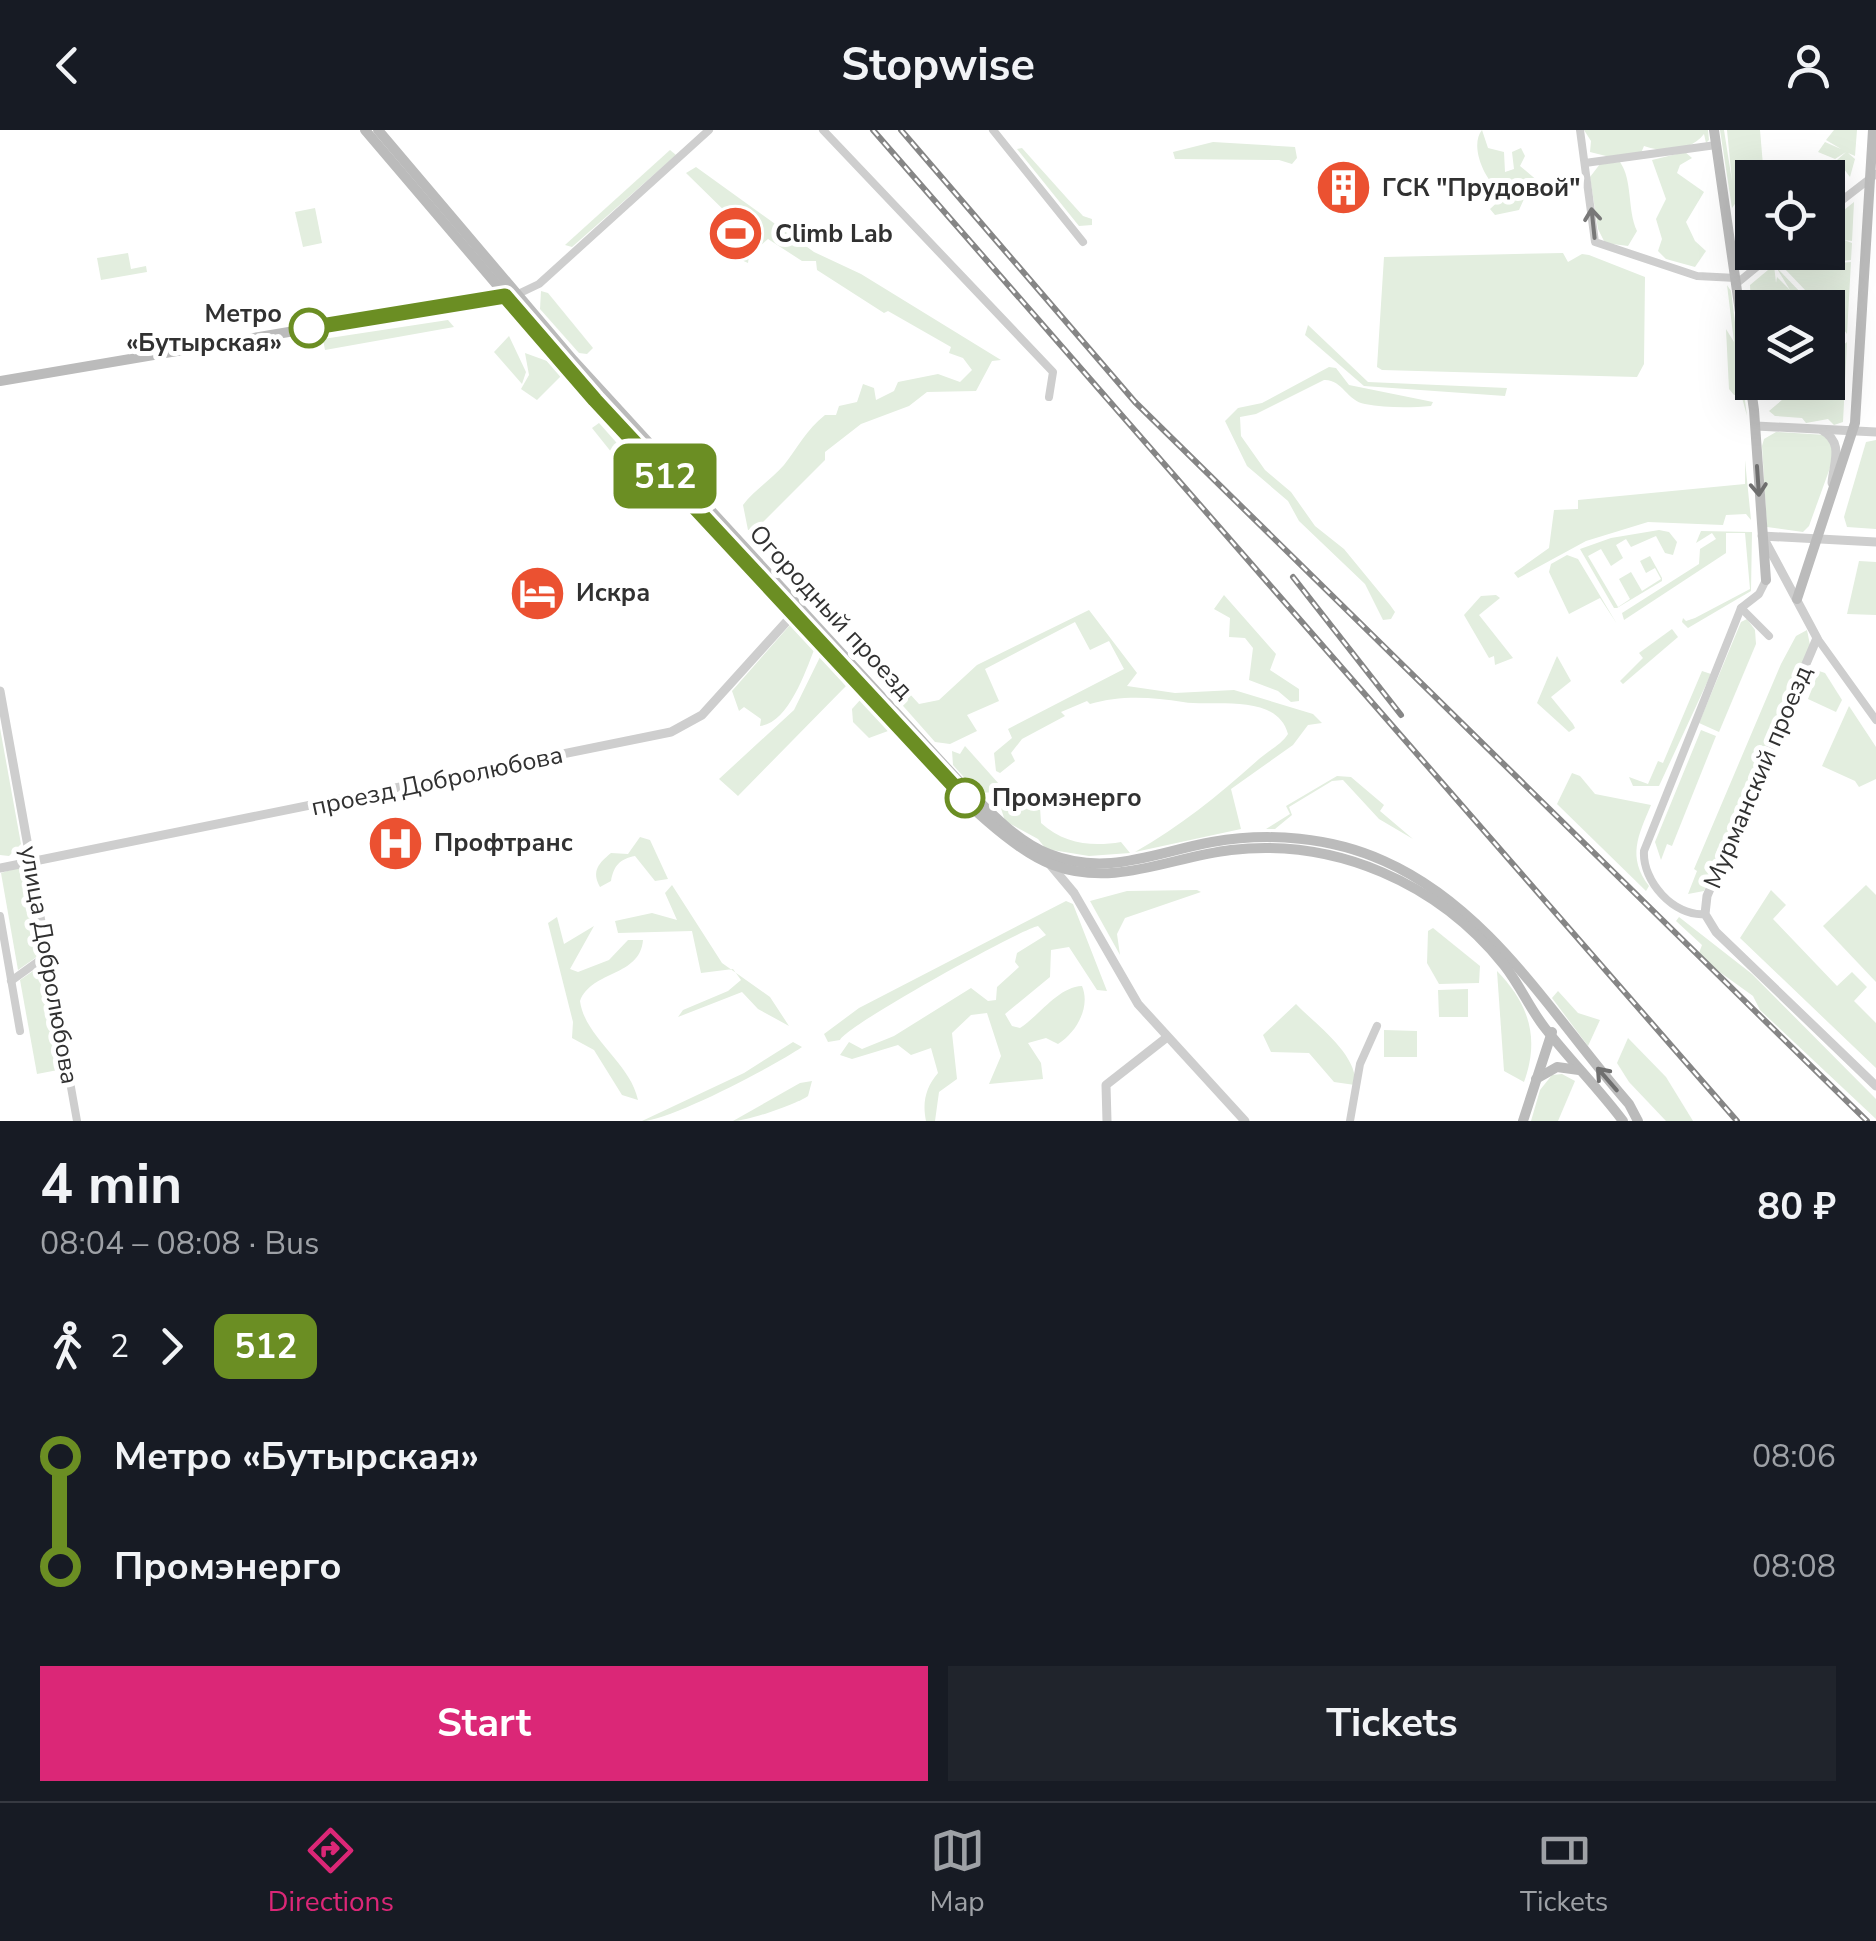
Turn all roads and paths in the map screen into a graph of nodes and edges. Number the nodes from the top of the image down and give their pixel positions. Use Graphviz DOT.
graph roads {
  1 [pos="365,130"];
  2 [pos="378,130"];
  3 [pos="710,130"];
  4 [pos="824,130"];
  5 [pos="993,130"];
  6 [pos="1580,130"];
  7 [pos="1714,130"];
  8 [pos="1873,130"];
  9 [pos="1716,145"];
  10 [pos="1585,164"];
  11 [pos="1873,176"];
  12 [pos="1845,198"];
  13 [pos="1083,242"];
  14 [pos="1751,270"];
  15 [pos="1736,281"];
  16 [pos="518,294"];
  17 [pos="505,296"];
  18 [pos="0,381"];
  19 [pos="1049,397"];
  20 [pos="1756,426"];
  21 [pos="1820,429"];
  22 [pos="1853,430"];
  23 [pos="1876,432"];
  24 [pos="1831,494"];
  25 [pos="1762,536"];
  26 [pos="1816,538"];
  27 [pos="1876,542"];
  28 [pos="1766,580"];
  29 [pos="1797,599"];
  30 [pos="1741,608"];
  31 [pos="797,610"];
  32 [pos="1769,636"];
  33 [pos="1818,638"];
  34 [pos="0,690"];
  35 [pos="1876,720"];
  36 [pos="1028,843"];
  37 [pos="1202,849"];
  38 [pos="31,863"];
  39 [pos="1050,864"];
  40 [pos="0,868"];
  41 [pos="1083,870"];
  42 [pos="1073,891"];
  43 [pos="1705,914"];
  44 [pos="0,916"];
  45 [pos="47,956"];
  46 [pos="12,981"];
  47 [pos="1551,1012"];
  48 [pos="1539,1020"];
  49 [pos="1376,1026"];
  50 [pos="20,1030"];
  51 [pos="1166,1038"];
  52 [pos="1555,1041"];
  53 [pos="1582,1050"];
  54 [pos="1542,1060"];
  55 [pos="1579,1070"];
  56 [pos="1535,1080"];
  57 [pos="1876,1086"];
  58 [pos="1622,1119"];
  59 [pos="76,1121"];
  60 [pos="1106,1121"];
  61 [pos="1245,1121"];
  62 [pos="1350,1121"];
  63 [pos="1524,1121"];
  64 [pos="1640,1121"];
  1 -- 17 [label="main road, Огородный проезд"];
  2 -- 16 [label="main road, Огородный проезд"];
  3 -- 16 [label="street"];
  4 -- 19 [label="street"];
  5 -- 13 [label="street"];
  6 -- 10 [label="street"];
  7 -- 9 [label="main road"];
  8 -- 11 [label="main road"];
  9 -- 10 [label="street"];
  9 -- 15 [label="main road"];
  15 -- 10 [label="street, one-way"];
  11 -- 12 [label="street"];
  11 -- 22 [label="main road"];
  14 -- 15 [label="street"];
  15 -- 20 [label="main road"];
  16 -- 17 [label="main road"];
  16 -- 31 [label="main road, Огородный проезд"];
  17 -- 18 [label="main road"];
  17 -- 31 [label="main road, Огородный проезд"];
  20 -- 21 [label="street"];
  20 -- 25 [label="main road, one-way"];
  21 -- 22 [label="street"];
  21 -- 24 [label="street"];
  22 -- 23 [label="street"];
  22 -- 24 [label="main road"];
  24 -- 26 [label="main road"];
  25 -- 26 [label="street"];
  25 -- 28 [label="main road"];
  25 -- 29 [label="street"];
  26 -- 27 [label="street"];
  26 -- 29 [label="main road"];
  28 -- 30 [label="street"];
  29 -- 33 [label="street"];
  30 -- 32 [label="street"];
  30 -- 43 [label="street"];
  31 -- 36 [label="main road, Огородный проезд"];
  31 -- 38 [label="street, проезд Добролюбова"];
  31 -- 39 [label="main road, Огородный проезд"];
  33 -- 35 [label="street"];
  33 -- 43 [label="street, Мурманский проезд"];
  34 -- 38 [label="street, улица Добролюбова"];
  36 -- 39 [label="street"];
  36 -- 41 [label="main road, Огородный проезд"];
  37 -- 41 [label="main road, Огородный проезд"];
  37 -- 47 [label="main road"];
  37 -- 48 [label="main road"];
  38 -- 40 [label="street, проезд Добролюбова"];
  38 -- 45 [label="street, улица Добролюбова"];
  39 -- 41 [label="main road, Огородный проезд"];
  39 -- 42 [label="street"];
  41 -- 42 [label="street"];
  42 -- 51 [label="street"];
  43 -- 57 [label="street, Мурманский проезд"];
  44 -- 46 [label="street, улица Добролюбова"];
  45 -- 46 [label="street"];
  45 -- 59 [label="street, улица Добролюбова"];
  46 -- 50 [label="street, улица Добролюбова"];
  47 -- 52 [label="main road"];
  47 -- 53 [label="main road"];
  48 -- 52 [label="main road"];
  48 -- 54 [label="main road"];
  49 -- 62 [label="street"];
  51 -- 60 [label="street"];
  51 -- 61 [label="street"];
  52 -- 53 [label="main road"];
  52 -- 54 [label="main road"];
  52 -- 55 [label="main road"];
  64 -- 53 [label="main road, one-way"];
  54 -- 56 [label="main road"];
  55 -- 56 [label="main road"];
  55 -- 58 [label="main road"];
  56 -- 63 [label="main road"];
}
